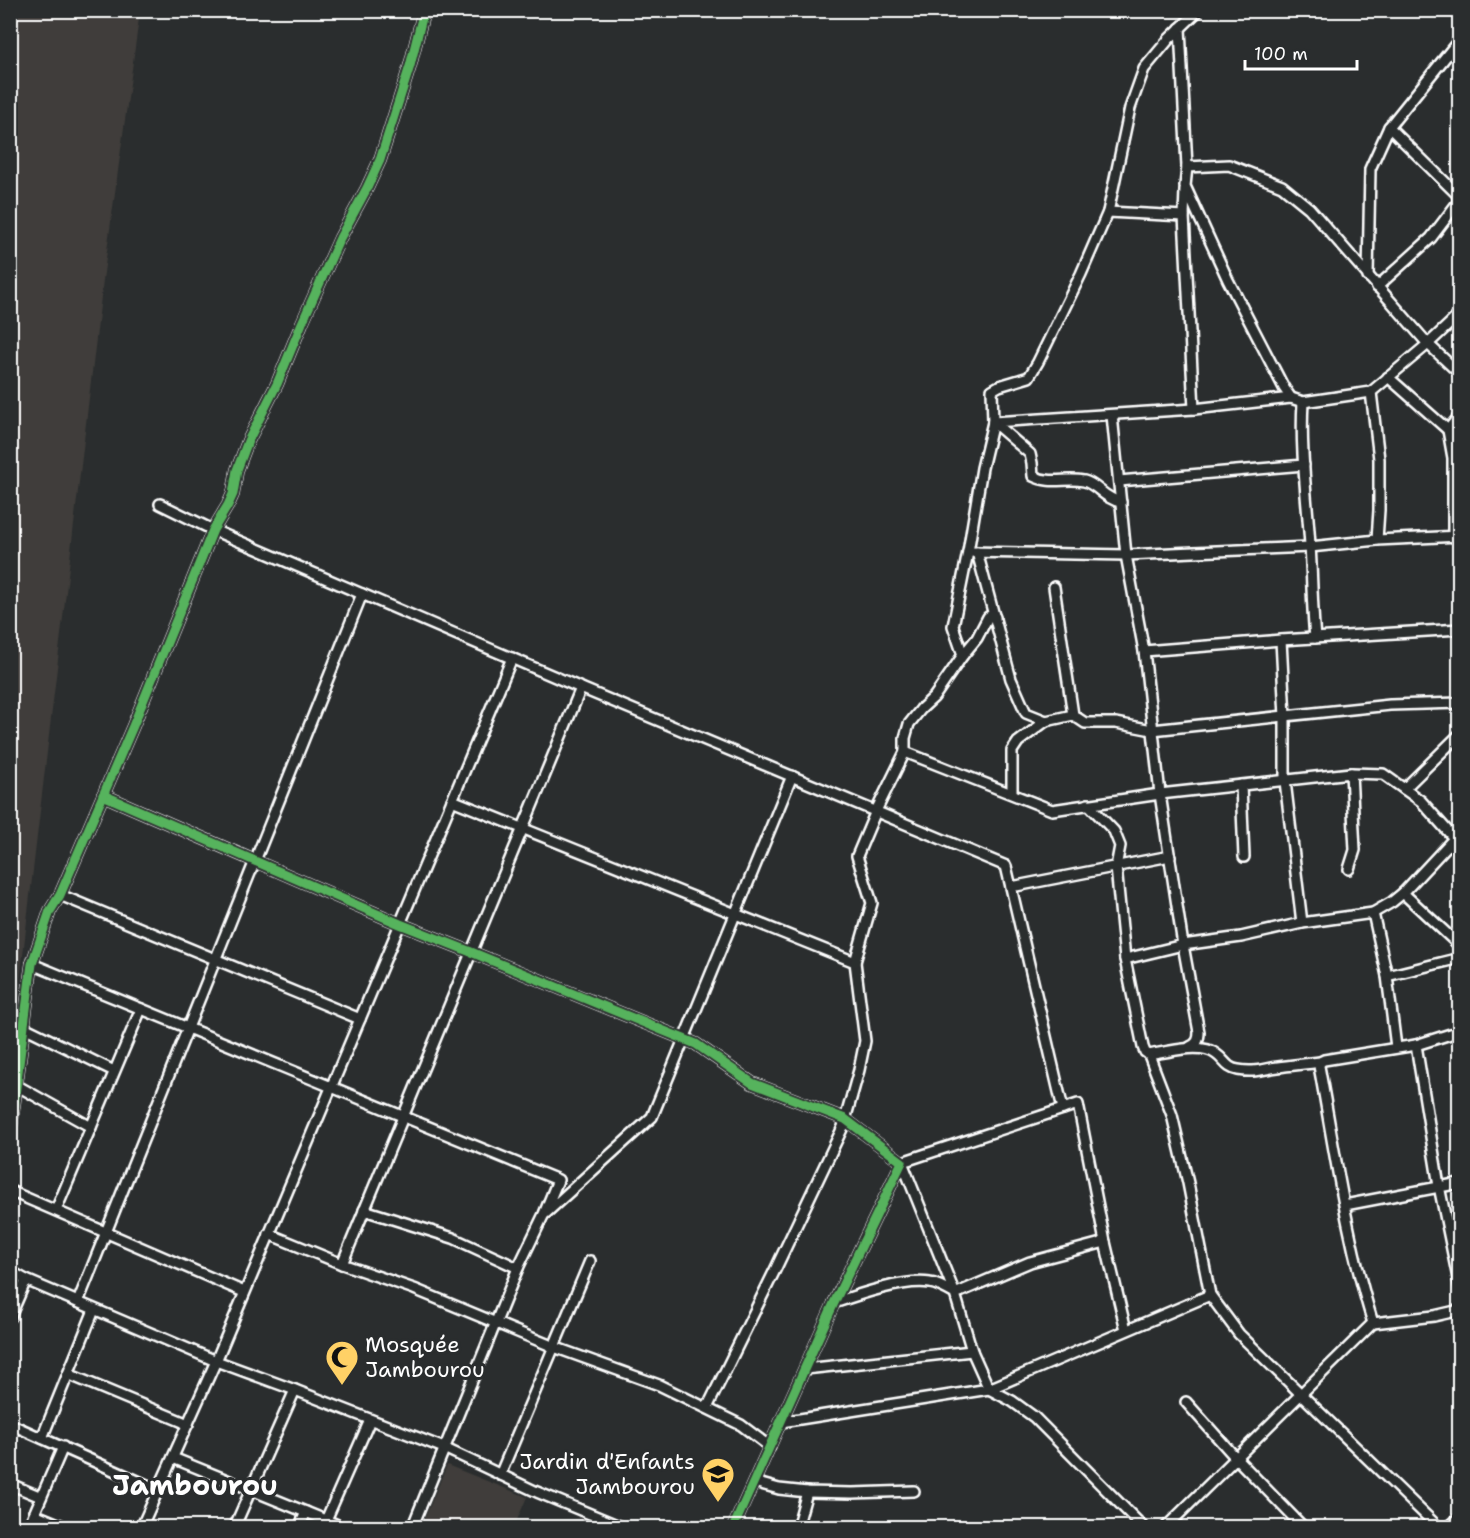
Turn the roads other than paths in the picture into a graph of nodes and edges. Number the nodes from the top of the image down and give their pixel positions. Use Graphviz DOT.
graph roads {
  1 [pos="424,10"];
  2 [pos="1198,10"];
  3 [pos="1180,28"];
  4 [pos="1460,39"];
  5 [pos="1389,127"];
  6 [pos="1187,167"];
  7 [pos="1185,186"];
  8 [pos="1107,212"];
  9 [pos="1184,216"];
  10 [pos="1368,277"];
  11 [pos="1377,287"];
  12 [pos="1460,314"];
  13 [pos="1428,344"];
  14 [pos="1460,374"];
  15 [pos="1388,377"];
  16 [pos="1371,392"];
  17 [pos="1291,398"];
  18 [pos="1303,402"];
  19 [pos="1194,410"];
  20 [pos="1112,415"];
  21 [pos="1460,416"];
  22 [pos="993,422"];
  23 [pos="1448,430"];
  24 [pos="1456,457"];
  25 [pos="1304,465"];
  26 [pos="1119,481"];
  27 [pos="1121,502"];
  28 [pos="160,504"];
  29 [pos="213,530"];
  30 [pos="1456,536"];
  31 [pos="1377,540"];
  32 [pos="1310,547"];
  33 [pos="973,552"];
  34 [pos="1126,555"];
  35 [pos="1053,587"];
  36 [pos="362,594"];
  37 [pos="995,617"];
  38 [pos="1460,629"];
  39 [pos="1315,638"];
  40 [pos="1281,640"];
  41 [pos="1144,651"];
  42 [pos="963,655"];
  43 [pos="512,658"];
  44 [pos="581,688"];
  45 [pos="1460,703"];
  46 [pos="1073,715"];
  47 [pos="1285,717"];
  48 [pos="1046,721"];
  49 [pos="1152,730"];
  50 [pos="1460,734"];
  51 [pos="905,752"];
  52 [pos="1351,773"];
  53 [pos="792,776"];
  54 [pos="1286,781"];
  55 [pos="1240,785"];
  56 [pos="1404,789"];
  57 [pos="1012,793"];
  58 [pos="1160,794"];
  59 [pos="103,795"];
  60 [pos="452,800"];
  61 [pos="1088,804"];
  62 [pos="876,811"];
  63 [pos="523,828"];
  64 [pos="1457,839"];
  65 [pos="1170,856"];
  66 [pos="1244,857"];
  67 [pos="255,861"];
  68 [pos="1116,867"];
  69 [pos="1349,869"];
  70 [pos="1011,886"];
  71 [pos="1403,893"];
  72 [pos="60,895"];
  73 [pos="735,914"];
  74 [pos="1373,914"];
  75 [pos="1302,923"];
  76 [pos="400,924"];
  77 [pos="1184,945"];
  78 [pos="1460,946"];
  79 [pos="471,952"];
  80 [pos="1460,958"];
  81 [pos="216,959"];
  82 [pos="1125,959"];
  83 [pos="855,962"];
  84 [pos="32,964"];
  85 [pos="1387,976"];
  86 [pos="141,1009"];
  87 [pos="360,1019"];
  88 [pos="24,1027"];
  89 [pos="188,1028"];
  90 [pos="1457,1030"];
  91 [pos="684,1039"];
  92 [pos="1416,1044"];
  93 [pos="1190,1047"];
  94 [pos="1396,1047"];
  95 [pos="1149,1055"];
  96 [pos="1320,1062"];
  97 [pos="114,1071"];
  98 [pos="16,1085"];
  99 [pos="332,1087"];
  100 [pos="1063,1109"];
  101 [pos="403,1116"];
  102 [pos="845,1119"];
  103 [pos="91,1127"];
  104 [pos="10,1135"];
  105 [pos="902,1162"];
  106 [pos="1460,1183"];
  107 [pos="1439,1186"];
  108 [pos="10,1191"];
  109 [pos="1345,1205"];
  110 [pos="56,1210"];
  111 [pos="364,1210"];
  112 [pos="544,1214"];
  113 [pos="106,1232"];
  114 [pos="269,1234"];
  115 [pos="1105,1242"];
  116 [pos="590,1261"];
  117 [pos="342,1264"];
  118 [pos="518,1268"];
  119 [pos="10,1271"];
  120 [pos="26,1280"];
  121 [pos="1460,1288"];
  122 [pos="243,1292"];
  123 [pos="956,1294"];
  124 [pos="1210,1295"];
  125 [pos="78,1302"];
  126 [pos="834,1303"];
  127 [pos="94,1310"];
  128 [pos="1460,1310"];
  129 [pos="10,1317"];
  130 [pos="1373,1323"];
  131 [pos="495,1324"];
  132 [pos="1126,1330"];
  133 [pos="554,1347"];
  134 [pos="972,1351"];
  135 [pos="216,1361"];
  136 [pos="805,1368"];
  137 [pos="68,1374"];
  138 [pos="989,1389"];
  139 [pos="295,1390"];
  140 [pos="1301,1394"];
  141 [pos="1186,1402"];
  142 [pos="707,1408"];
  143 [pos="370,1420"];
  144 [pos="782,1422"];
  145 [pos="10,1424"];
  146 [pos="188,1424"];
  147 [pos="42,1438"];
  148 [pos="770,1447"];
  149 [pos="63,1448"];
  150 [pos="444,1448"];
  151 [pos="173,1458"];
  152 [pos="1236,1458"];
  153 [pos="500,1475"];
  154 [pos="754,1482"];
  155 [pos="10,1484"];
  156 [pos="251,1489"];
  157 [pos="158,1490"];
  158 [pos="914,1491"];
  159 [pos="807,1492"];
  160 [pos="41,1497"];
  161 [pos="306,1512"];
  162 [pos="34,1514"];
  163 [pos="1460,1517"];
  164 [pos="326,1520"];
  165 [pos="28,1527"];
  166 [pos="68,1527"];
  167 [pos="141,1527"];
  168 [pos="234,1527"];
  169 [pos="299,1527"];
  170 [pos="345,1527"];
  171 [pos="412,1527"];
  172 [pos="624,1527"];
  173 [pos="734,1527"];
  174 [pos="797,1527"];
  175 [pos="1144,1527"];
  176 [pos="1166,1527"];
  177 [pos="1304,1527"];
  178 [pos="1438,1527"];
  179 [pos="1448,1527"];
  1 -- 29 [label="street"];
  2 -- 3 [label="street"];
  3 -- 6 [label="street"];
  3 -- 8 [label="street"];
  4 -- 5 [label="street"];
  5 -- 10 [label="street"];
  5 -- 11 [label="street"];
  6 -- 7 [label="street"];
  6 -- 10 [label="street"];
  7 -- 9 [label="street"];
  7 -- 17 [label="street"];
  8 -- 9 [label="street"];
  8 -- 22 [label="street"];
  9 -- 19 [label="street"];
  10 -- 11 [label="street"];
  11 -- 13 [label="street"];
  12 -- 13 [label="street"];
  13 -- 14 [label="street"];
  13 -- 15 [label="street"];
  15 -- 16 [label="street"];
  15 -- 23 [label="street"];
  16 -- 18 [label="street"];
  16 -- 31 [label="street"];
  17 -- 18 [label="street"];
  17 -- 19 [label="street"];
  18 -- 25 [label="street"];
  19 -- 20 [label="street"];
  20 -- 22 [label="street"];
  20 -- 26 [label="street"];
  21 -- 23 [label="street"];
  22 -- 27 [label="street"];
  22 -- 33 [label="street"];
  23 -- 24 [label="street"];
  24 -- 30 [label="street"];
  25 -- 26 [label="street"];
  25 -- 32 [label="street"];
  26 -- 27 [label="street"];
  27 -- 34 [label="street"];
  28 -- 29 [label="street"];
  29 -- 36 [label="street"];
  29 -- 59 [label="street"];
  30 -- 31 [label="street"];
  31 -- 32 [label="street"];
  32 -- 34 [label="street"];
  32 -- 39 [label="street"];
  33 -- 34 [label="street"];
  33 -- 37 [label="street"];
  33 -- 42 [label="street"];
  34 -- 41 [label="street"];
  35 -- 46 [label="street"];
  36 -- 43 [label="street"];
  36 -- 67 [label="street"];
  37 -- 42 [label="street"];
  37 -- 48 [label="street"];
  38 -- 39 [label="street"];
  39 -- 40 [label="street"];
  40 -- 41 [label="street"];
  40 -- 47 [label="street"];
  41 -- 49 [label="street"];
  42 -- 51 [label="street"];
  43 -- 44 [label="street"];
  43 -- 60 [label="street"];
  44 -- 53 [label="street"];
  44 -- 63 [label="street"];
  45 -- 47 [label="street"];
  46 -- 48 [label="street"];
  46 -- 49 [label="street"];
  47 -- 49 [label="street"];
  47 -- 54 [label="street"];
  48 -- 57 [label="street"];
  49 -- 58 [label="street"];
  50 -- 56 [label="street"];
  51 -- 57 [label="street"];
  51 -- 62 [label="street"];
  52 -- 54 [label="street"];
  52 -- 56 [label="street"];
  52 -- 69 [label="street"];
  53 -- 62 [label="street"];
  53 -- 73 [label="street"];
  54 -- 55 [label="street"];
  54 -- 75 [label="street"];
  55 -- 58 [label="street"];
  55 -- 66 [label="street"];
  56 -- 64 [label="street"];
  57 -- 61 [label="street"];
  58 -- 61 [label="street"];
  58 -- 65 [label="street"];
  59 -- 67 [label="street"];
  59 -- 72 [label="street"];
  60 -- 63 [label="street"];
  60 -- 76 [label="street"];
  61 -- 68 [label="street"];
  62 -- 70 [label="street"];
  62 -- 83 [label="street"];
  63 -- 73 [label="street"];
  63 -- 79 [label="street"];
  64 -- 71 [label="street"];
  65 -- 68 [label="street"];
  65 -- 77 [label="street"];
  67 -- 76 [label="street"];
  67 -- 81 [label="street"];
  68 -- 70 [label="street"];
  68 -- 82 [label="street"];
  70 -- 100 [label="street"];
  71 -- 74 [label="street"];
  71 -- 78 [label="street"];
  72 -- 81 [label="street"];
  72 -- 84 [label="street"];
  73 -- 83 [label="street"];
  73 -- 91 [label="street"];
  74 -- 75 [label="street"];
  74 -- 85 [label="street"];
  75 -- 77 [label="street"];
  76 -- 79 [label="street"];
  76 -- 87 [label="street"];
  77 -- 82 [label="street"];
  77 -- 93 [label="street"];
  79 -- 91 [label="street"];
  79 -- 101 [label="street"];
  80 -- 85 [label="street"];
  81 -- 87 [label="street"];
  81 -- 89 [label="street"];
  82 -- 95 [label="street"];
  83 -- 102 [label="street"];
  84 -- 86 [label="street"];
  84 -- 88 [label="street"];
  85 -- 94 [label="street"];
  86 -- 89 [label="street"];
  86 -- 97 [label="street"];
  87 -- 99 [label="street"];
  88 -- 97 [label="street"];
  88 -- 98 [label="street"];
  89 -- 99 [label="street"];
  89 -- 113 [label="street"];
  90 -- 92 [label="street"];
  91 -- 102 [label="street"];
  91 -- 112 [label="street"];
  92 -- 94 [label="street"];
  92 -- 107 [label="street"];
  93 -- 95 [label="street"];
  93 -- 96 [label="street"];
  94 -- 96 [label="street"];
  95 -- 124 [label="street"];
  96 -- 109 [label="street"];
  97 -- 103 [label="street"];
  98 -- 103 [label="street"];
  98 -- 104 [label="street"];
  99 -- 101 [label="street"];
  99 -- 114 [label="street"];
  100 -- 105 [label="street"];
  100 -- 115 [label="street"];
  101 -- 111 [label="street"];
  101 -- 112 [label="street"];
  102 -- 105 [label="street"];
  102 -- 142 [label="street"];
  103 -- 110 [label="street"];
  105 -- 123 [label="street"];
  105 -- 126 [label="street"];
  106 -- 107 [label="street"];
  107 -- 109 [label="street"];
  107 -- 121 [label="street"];
  108 -- 110 [label="street"];
  109 -- 130 [label="street"];
  110 -- 113 [label="street"];
  111 -- 117 [label="street"];
  111 -- 118 [label="street"];
  112 -- 118 [label="street"];
  113 -- 122 [label="street"];
  113 -- 125 [label="street"];
  114 -- 117 [label="street"];
  114 -- 122 [label="street"];
  115 -- 123 [label="street"];
  115 -- 132 [label="street"];
  116 -- 133 [label="street"];
  117 -- 131 [label="street"];
  118 -- 131 [label="street"];
  119 -- 120 [label="street"];
  120 -- 125 [label="street"];
  120 -- 129 [label="street"];
  122 -- 135 [label="street"];
  123 -- 126 [label="street"];
  123 -- 134 [label="street"];
  124 -- 132 [label="street"];
  124 -- 140 [label="street"];
  125 -- 127 [label="street"];
  126 -- 136 [label="street"];
  127 -- 135 [label="street"];
  127 -- 137 [label="street"];
  128 -- 130 [label="street"];
  130 -- 140 [label="street"];
  131 -- 133 [label="street"];
  131 -- 150 [label="street"];
  132 -- 138 [label="street"];
  133 -- 142 [label="street"];
  133 -- 153 [label="street"];
  134 -- 136 [label="street"];
  134 -- 138 [label="street"];
  135 -- 139 [label="street"];
  135 -- 146 [label="street"];
  136 -- 144 [label="street"];
  137 -- 146 [label="street"];
  137 -- 147 [label="street"];
  138 -- 144 [label="street"];
  138 -- 175 [label="street"];
  139 -- 143 [label="street"];
  139 -- 156 [label="street"];
  140 -- 152 [label="street"];
  140 -- 178 [label="street"];
  141 -- 152 [label="street"];
  142 -- 148 [label="street"];
  143 -- 150 [label="street"];
  143 -- 164 [label="street"];
  144 -- 148 [label="street"];
  145 -- 147 [label="street"];
  146 -- 151 [label="street"];
  147 -- 149 [label="street"];
  148 -- 154 [label="street"];
  149 -- 157 [label="street"];
  149 -- 160 [label="street"];
  150 -- 153 [label="street"];
  150 -- 171 [label="street"];
  151 -- 156 [label="street"];
  151 -- 157 [label="street"];
  152 -- 176 [label="street"];
  152 -- 177 [label="street"];
  153 -- 172 [label="street"];
  154 -- 159 [label="street"];
  154 -- 173 [label="street"];
  155 -- 160 [label="street"];
  156 -- 161 [label="street"];
  156 -- 168 [label="street"];
  157 -- 167 [label="street"];
  158 -- 159 [label="street"];
  159 -- 174 [label="street"];
  160 -- 162 [label="street"];
  161 -- 164 [label="street"];
  161 -- 169 [label="street"];
  162 -- 165 [label="street"];
  162 -- 166 [label="street"];
  163 -- 179 [label="street"];
  164 -- 170 [label="street"];
}
